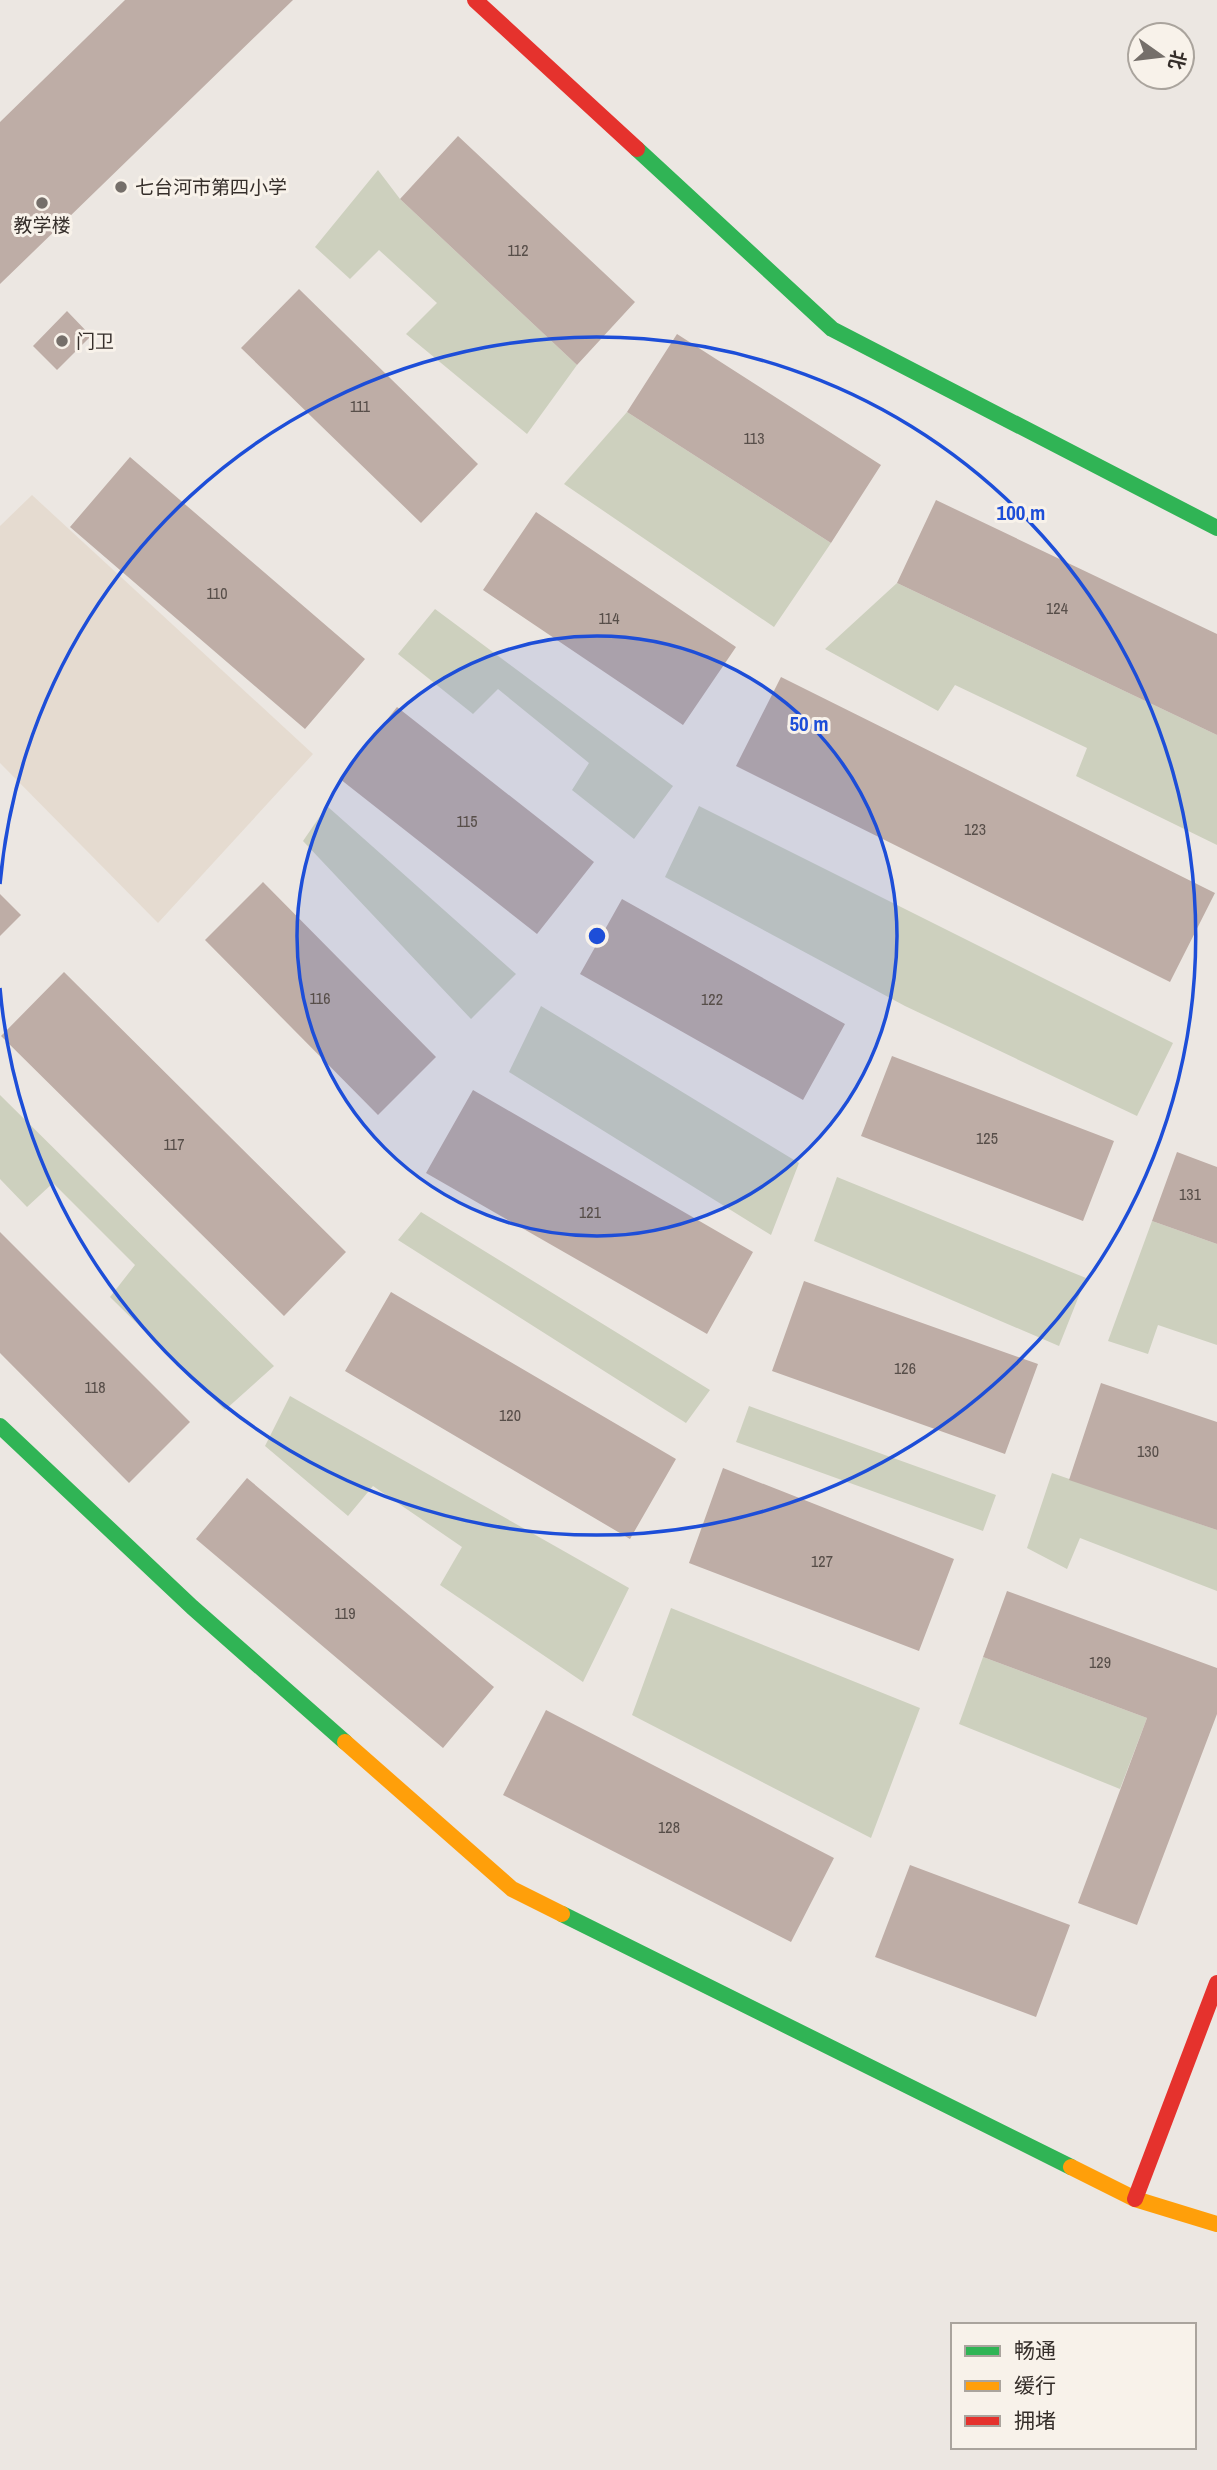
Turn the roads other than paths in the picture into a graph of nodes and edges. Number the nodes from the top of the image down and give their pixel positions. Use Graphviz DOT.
graph roads {
  1 [pos="475,0"];
  2 [pos="1217,528"];
  3 [pos="0,1426"];
  4 [pos="1217,1983"];
  5 [pos="1135,2199"];
  6 [pos="1217,2224"];
  1 -- 2 [label="street"];
  3 -- 5 [label="street"];
  4 -- 5 [label="street"];
  5 -- 6 [label="street"];
}
